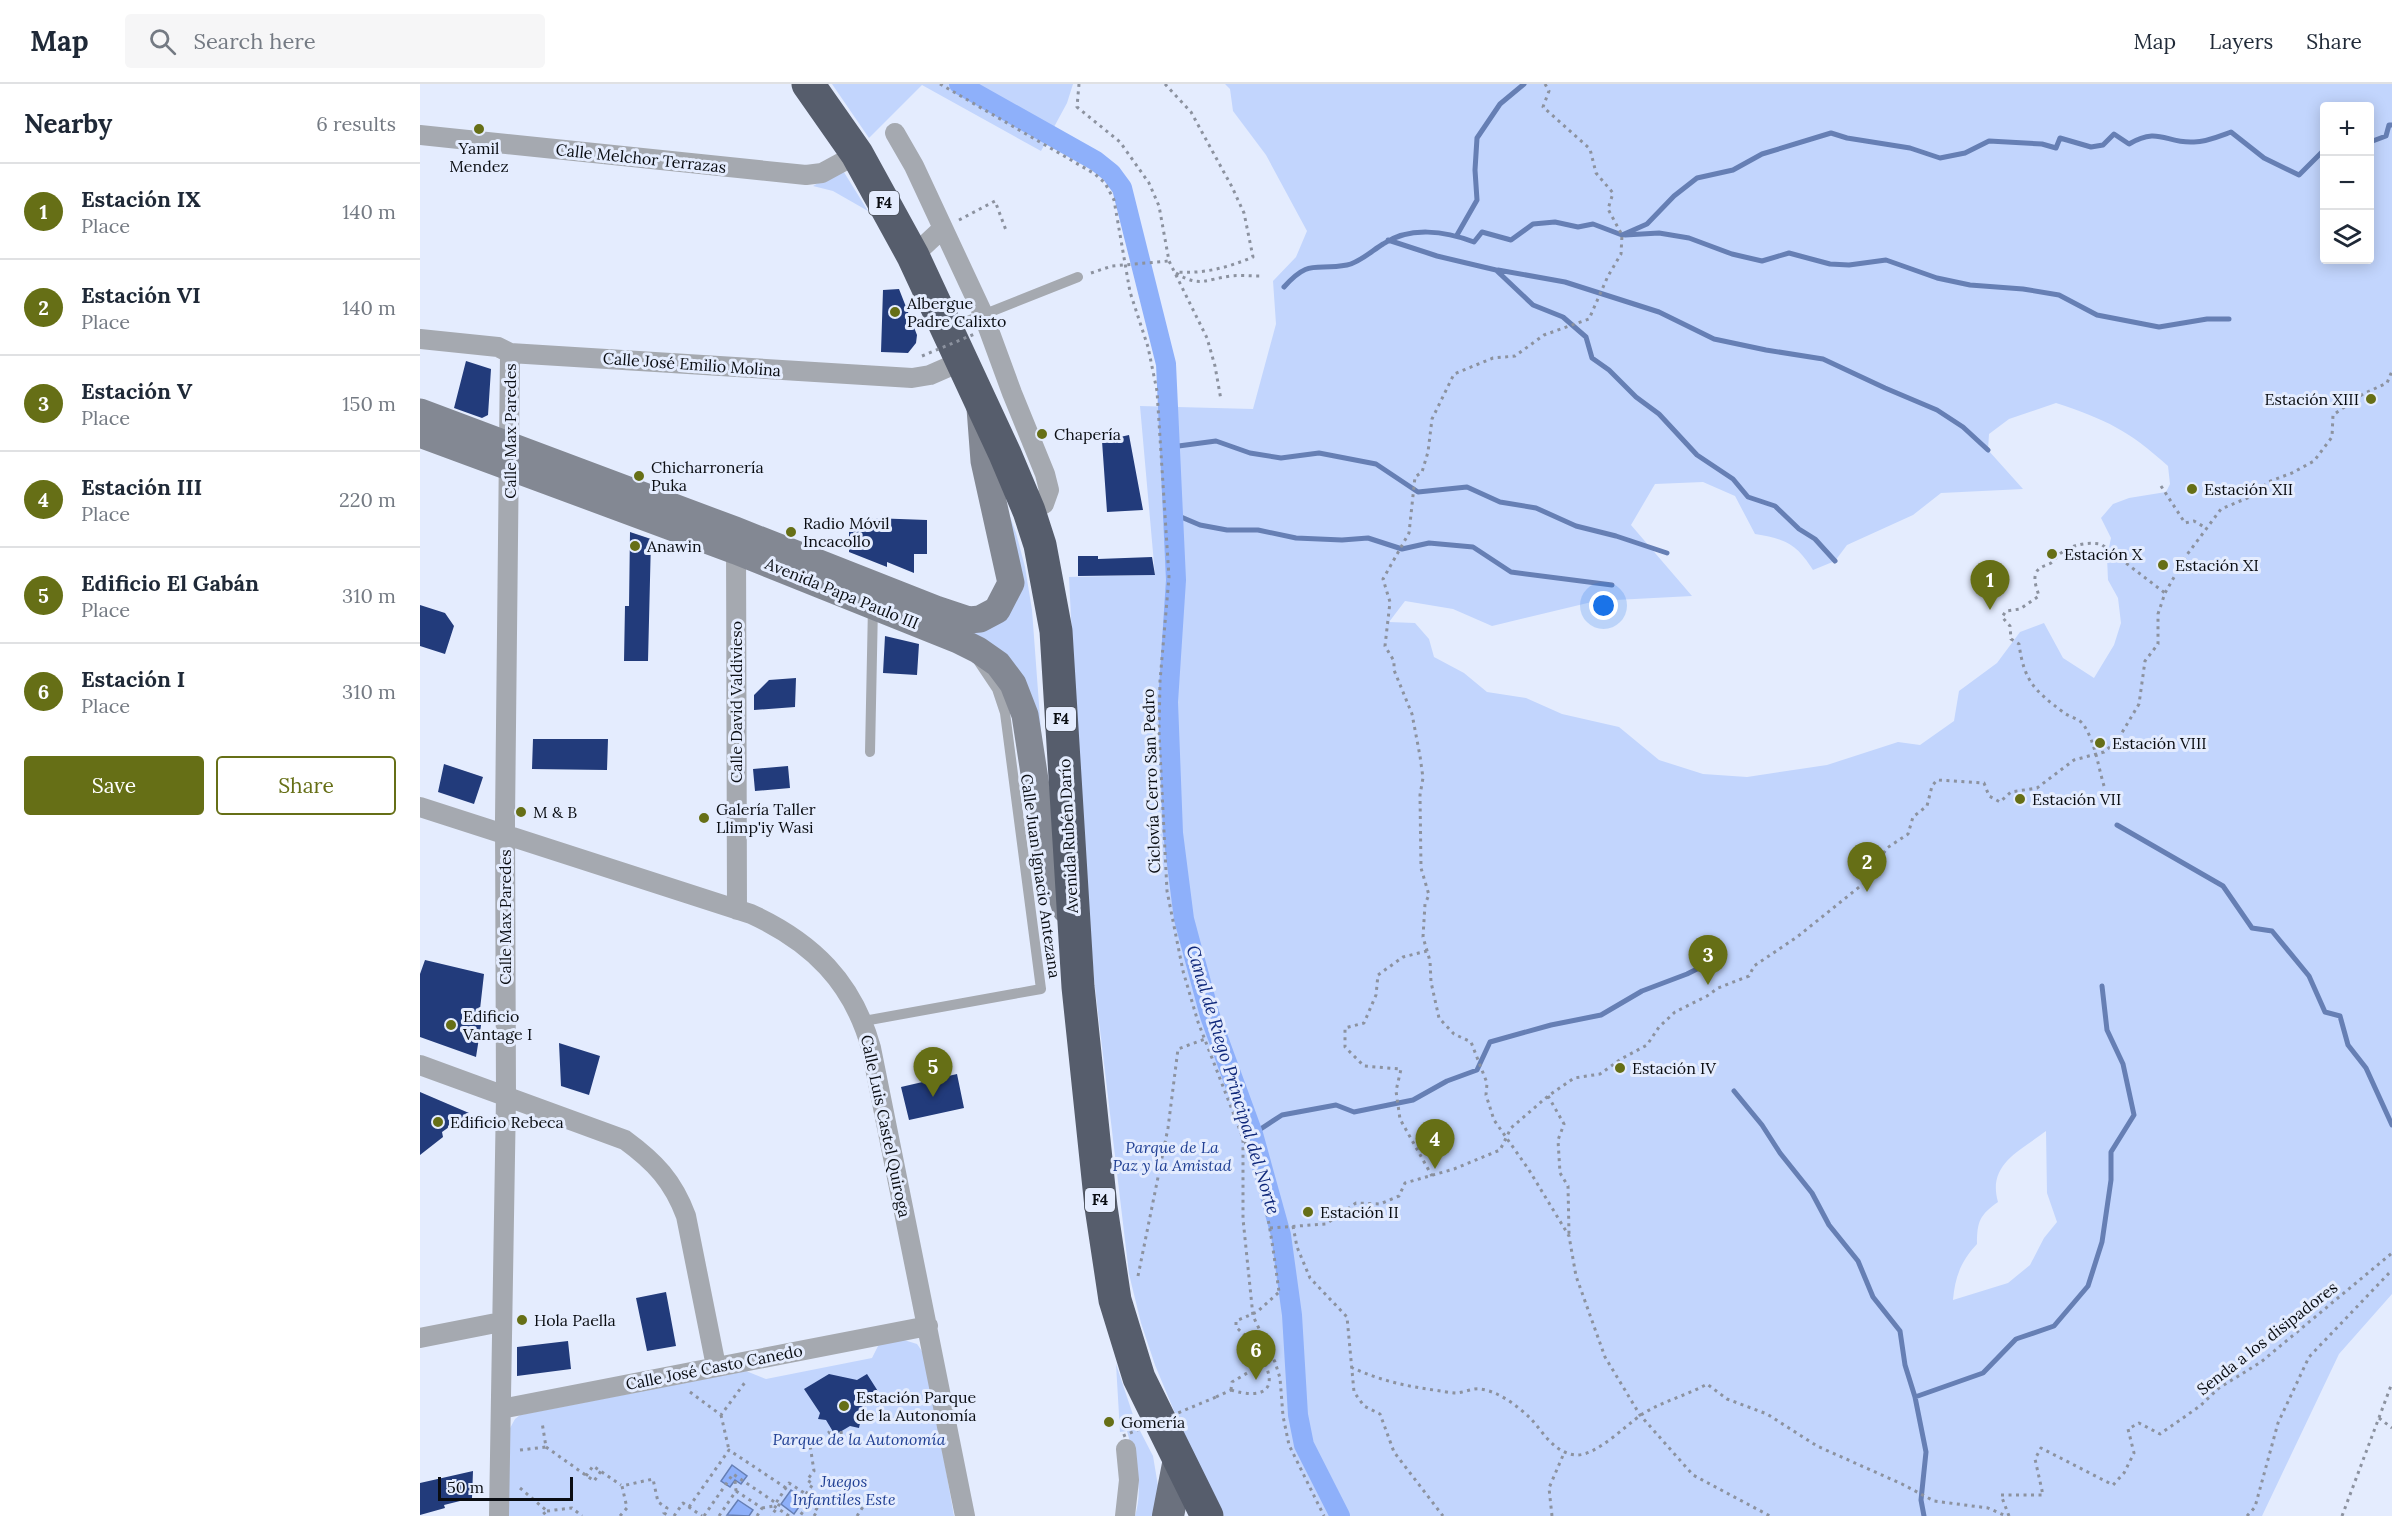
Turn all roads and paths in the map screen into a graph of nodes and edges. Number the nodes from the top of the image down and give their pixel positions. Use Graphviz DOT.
graph roads {
  1 [pos="808,84"];
  2 [pos="940,84"];
  3 [pos="1079,84"];
  4 [pos="1165,84"];
  5 [pos="1545,84"];
  6 [pos="895,133"];
  7 [pos="420,135"];
  8 [pos="856,154"];
  9 [pos="942,229"];
  10 [pos="1007,233"];
  11 [pos="913,256"];
  12 [pos="1169,261"];
  13 [pos="1126,265"];
  14 [pos="1175,272"];
  15 [pos="1260,276"];
  16 [pos="1078,277"];
  17 [pos="983,314"];
  18 [pos="420,339"];
  19 [pos="962,341"];
  20 [pos="510,353"];
  21 [pos="922,356"];
  22 [pos="2392,371"];
  23 [pos="979,395"];
  24 [pos="1221,400"];
  25 [pos="420,412"];
  26 [pos="420,434"];
  27 [pos="510,457"];
  28 [pos="2161,486"];
  29 [pos="1029,511"];
  30 [pos="2206,528"];
  31 [pos="736,540"];
  32 [pos="2165,593"];
  33 [pos="873,606"];
  34 [pos="958,640"];
  35 [pos="870,752"];
  36 [pos="2095,754"];
  37 [pos="2104,786"];
  38 [pos="420,807"];
  39 [pos="505,834"];
  40 [pos="737,910"];
  41 [pos="1073,930"];
  42 [pos="1427,951"];
  43 [pos="864,1021"];
  44 [pos="1205,1039"];
  45 [pos="420,1065"];
  46 [pos="1548,1096"];
  47 [pos="506,1097"];
  48 [pos="1506,1137"];
  49 [pos="1243,1138"];
  50 [pos="1432,1176"];
  51 [pos="1293,1226"];
  52 [pos="1270,1228"];
  53 [pos="1569,1236"];
  54 [pos="2392,1253"];
  55 [pos="2392,1270"];
  56 [pos="1115,1300"];
  57 [pos="501,1322"];
  58 [pos="928,1326"];
  59 [pos="420,1338"];
  60 [pos="1263,1361"];
  61 [pos="716,1366"];
  62 [pos="1351,1367"];
  63 [pos="746,1381"];
  64 [pos="2392,1383"];
  65 [pos="1231,1390"];
  66 [pos="690,1392"];
  67 [pos="501,1409"];
  68 [pos="721,1415"];
  69 [pos="1640,1415"];
  70 [pos="2379,1418"];
  71 [pos="542,1422"];
  72 [pos="2392,1428"];
  73 [pos="832,1430"];
  74 [pos="841,1431"];
  75 [pos="842,1439"];
  76 [pos="1124,1442"];
  77 [pos="546,1448"];
  78 [pos="520,1450"];
  79 [pos="729,1450"];
  80 [pos="1564,1453"];
  81 [pos="1179,1458"];
  82 [pos="601,1471"];
  83 [pos="586,1476"];
  84 [pos="735,1480"];
  85 [pos="622,1486"];
  86 [pos="520,1488"];
  87 [pos="786,1488"];
  88 [pos="736,1491"];
  89 [pos="806,1494"];
  90 [pos="888,1498"];
  91 [pos="809,1504"];
  92 [pos="775,1506"];
  93 [pos="689,1507"];
  94 [pos="762,1508"];
  95 [pos="547,1511"];
  96 [pos="499,1516"];
  97 [pos="541,1516"];
  98 [pos="582,1516"];
  99 [pos="620,1516"];
  100 [pos="669,1516"];
  101 [pos="674,1516"];
  102 [pos="703,1516"];
  103 [pos="719,1516"];
  104 [pos="757,1516"];
  105 [pos="771,1516"];
  106 [pos="789,1516"];
  107 [pos="800,1516"];
  108 [pos="814,1516"];
  109 [pos="857,1516"];
  110 [pos="965,1516"];
  111 [pos="1125,1516"];
  112 [pos="1168,1516"];
  113 [pos="1207,1516"];
  114 [pos="1324,1516"];
  115 [pos="1443,1516"];
  116 [pos="1552,1516"];
  117 [pos="1770,1516"];
  118 [pos="2008,1516"];
  119 [pos="2247,1516"];
  120 [pos="2342,1516"];
  1 -- 8 [label="highway, Avenida Rubén Darío / F4"];
  2 -- 13 [label="path, Ciclovía Cerro San Pedro"];
  3 -- 12 [label="path"];
  4 -- 14 [label="path"];
  5 -- 42 [label="path"];
  6 -- 9 [label="street"];
  7 -- 8 [label="street, Calle Melchor Terrazas"];
  8 -- 11 [label="highway, Avenida Rubén Darío / F4"];
  9 -- 10 [label="path"];
  9 -- 11 [label="street"];
  9 -- 17 [label="street"];
  11 -- 19 [label="highway, Avenida Rubén Darío / F4"];
  12 -- 13 [label="path"];
  12 -- 14 [label="path"];
  13 -- 16 [label="path"];
  13 -- 44 [label="path, Ciclovía Cerro San Pedro"];
  14 -- 15 [label="path"];
  14 -- 24 [label="path"];
  16 -- 17 [label="lane"];
  17 -- 19 [label="lane"];
  17 -- 29 [label="street"];
  18 -- 20 [label="street, Calle José Emilio Molina"];
  19 -- 20 [label="street, Calle José Emilio Molina"];
  19 -- 21 [label="path, bridge"];
  19 -- 23 [label="highway, Avenida Rubén Darío / F4"];
  20 -- 27 [label="street, Calle Max Paredes"];
  22 -- 30 [label="path"];
  23 -- 29 [label="highway, Avenida Rubén Darío / F4"];
  23 -- 31 [label="main road, Avenida Papa Paulo III"];
  25 -- 27 [label="main road, Avenida Papa Paulo III"];
  26 -- 27 [label="main road, Avenida Papa Paulo III"];
  27 -- 31 [label="main road, Avenida Papa Paulo III"];
  27 -- 39 [label="street, Calle Max Paredes"];
  28 -- 30 [label="path"];
  29 -- 41 [label="highway, Avenida Rubén Darío / F4"];
  30 -- 32 [label="path"];
  31 -- 33 [label="main road, Avenida Papa Paulo III"];
  31 -- 40 [label="street, Calle David Valdivieso"];
  32 -- 36 [label="path"];
  32 -- 36 [label="path"];
  33 -- 34 [label="main road, Avenida Papa Paulo III"];
  33 -- 35 [label="lane"];
  34 -- 41 [label="main road, Avenida Papa Paulo III"];
  34 -- 43 [label="lane, Calle Juan Ignacio Antezana"];
  36 -- 37 [label="path"];
  36 -- 46 [label="path"];
  38 -- 39 [label="street, Calle Luis Castel Quiroga"];
  39 -- 40 [label="street, Calle Luis Castel Quiroga"];
  39 -- 47 [label="street, Calle Max Paredes"];
  40 -- 43 [label="street, Calle Luis Castel Quiroga"];
  41 -- 56 [label="highway, Avenida Rubén Darío / F4"];
  42 -- 48 [label="path"];
  42 -- 50 [label="path"];
  43 -- 58 [label="street, Calle Luis Castel Quiroga"];
  44 -- 49 [label="path, Ciclovía Cerro San Pedro"];
  44 -- 56 [label="path"];
  45 -- 47 [label="street"];
  46 -- 48 [label="path"];
  46 -- 53 [label="path"];
  47 -- 57 [label="street, Calle Max Paredes"];
  47 -- 61 [label="street"];
  48 -- 50 [label="path"];
  48 -- 53 [label="path"];
  49 -- 52 [label="path"];
  49 -- 114 [label="path, Ciclovía Cerro San Pedro"];
  50 -- 51 [label="path"];
  51 -- 52 [label="path"];
  51 -- 62 [label="path"];
  52 -- 60 [label="path, bridge"];
  53 -- 69 [label="path"];
  54 -- 118 [label="path, Senda a los disipadores"];
  55 -- 119 [label="path"];
  56 -- 81 [label="highway, Avenida Rubén Darío / F4"];
  57 -- 59 [label="street"];
  57 -- 67 [label="street, Calle Max Paredes"];
  58 -- 61 [label="street, Calle José Casto Canedo"];
  58 -- 110 [label="street, Calle Luis Castel Quiroga"];
  60 -- 65 [label="path"];
  60 -- 65 [label="path"];
  61 -- 67 [label="street, Calle José Casto Canedo"];
  62 -- 80 [label="path"];
  62 -- 115 [label="path"];
  63 -- 68 [label="path"];
  64 -- 70 [label="path"];
  65 -- 76 [label="path, bridge"];
  66 -- 68 [label="path"];
  67 -- 96 [label="street, Calle Max Paredes"];
  68 -- 79 [label="path"];
  69 -- 80 [label="path"];
  69 -- 117 [label="path"];
  69 -- 118 [label="path, Senda a los disipadores"];
  70 -- 72 [label="path"];
  70 -- 120 [label="path"];
  71 -- 77 [label="path"];
  73 -- 89 [label="path"];
  74 -- 75 [label="path"];
  76 -- 111 [label="street"];
  77 -- 78 [label="path"];
  77 -- 83 [label="path"];
  79 -- 87 [label="path"];
  79 -- 93 [label="path"];
  80 -- 116 [label="path"];
  81 -- 112 [label="main road"];
  81 -- 113 [label="highway, Avenida Rubén Darío / F4"];
  82 -- 83 [label="path"];
  82 -- 83 [label="path"];
  82 -- 85 [label="path"];
  84 -- 88 [label="path"];
  85 -- 99 [label="path"];
  85 -- 100 [label="path"];
  86 -- 95 [label="path"];
  87 -- 89 [label="path"];
  87 -- 92 [label="path"];
  88 -- 94 [label="path"];
  88 -- 103 [label="path"];
  89 -- 91 [label="path"];
  90 -- 109 [label="path"];
  91 -- 107 [label="path"];
  91 -- 108 [label="path"];
  92 -- 94 [label="path"];
  92 -- 102 [label="path"];
  92 -- 105 [label="path"];
  92 -- 106 [label="path"];
  93 -- 101 [label="path"];
  93 -- 102 [label="path"];
  94 -- 104 [label="path"];
  95 -- 97 [label="path"];
  95 -- 98 [label="path"];
}
